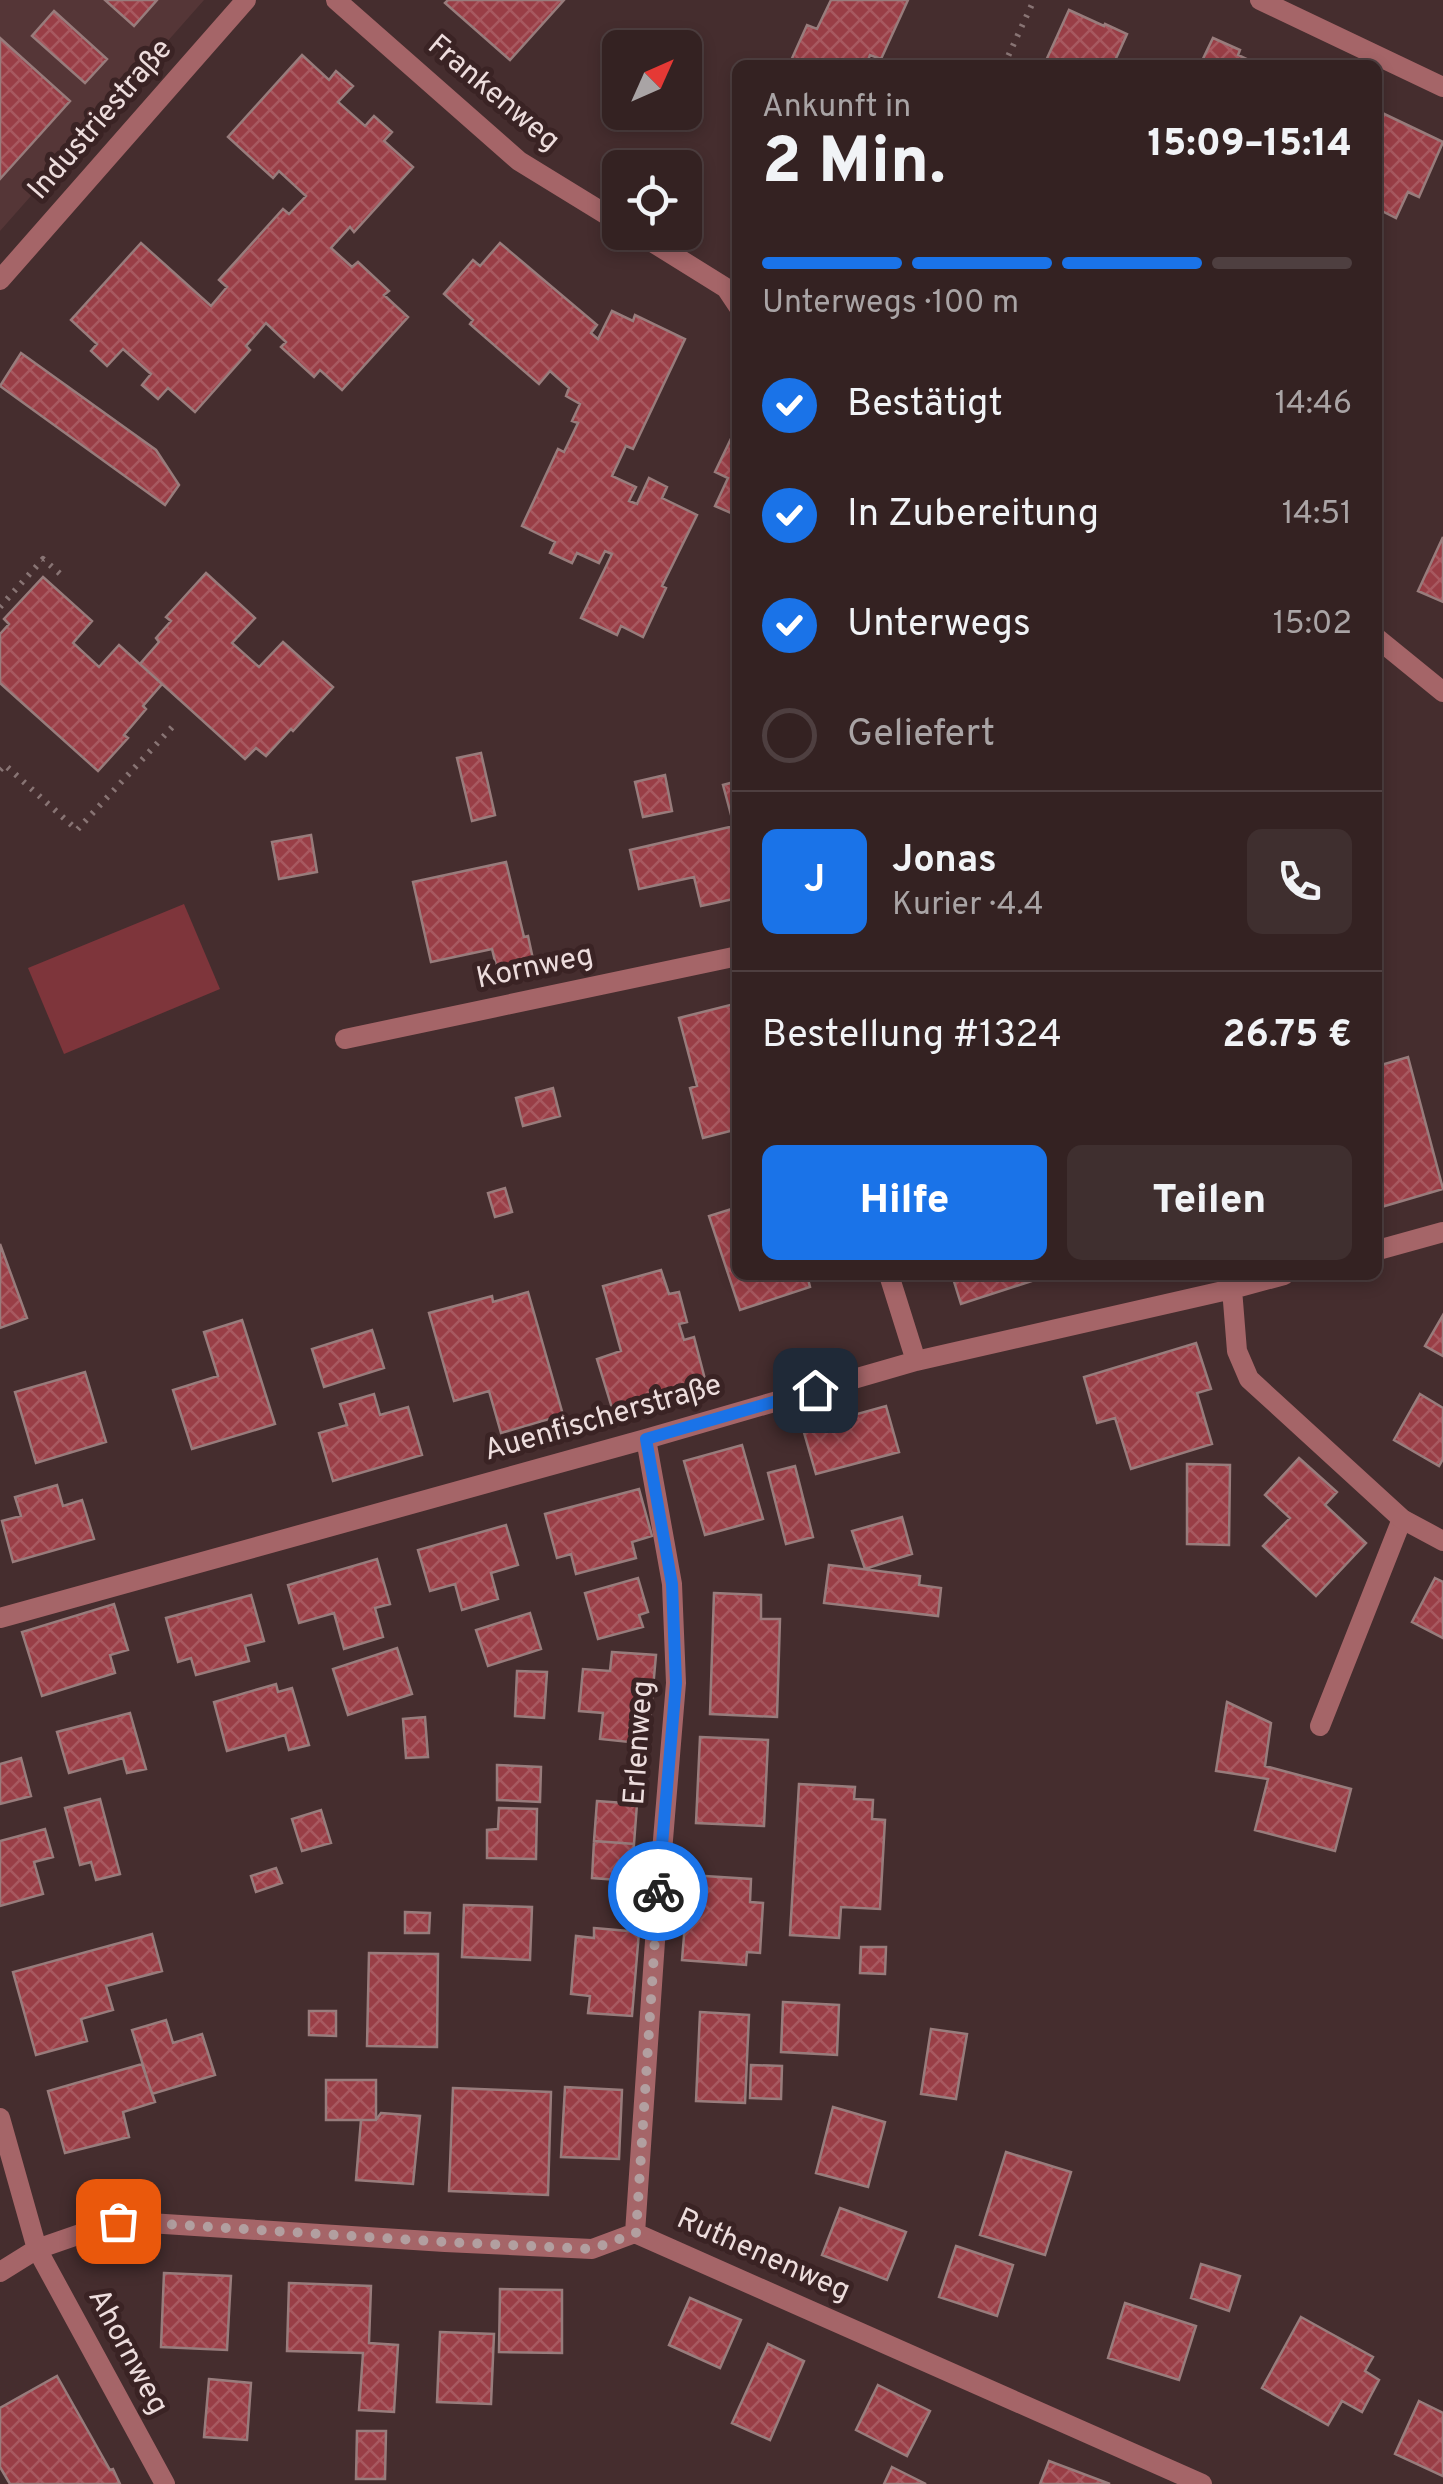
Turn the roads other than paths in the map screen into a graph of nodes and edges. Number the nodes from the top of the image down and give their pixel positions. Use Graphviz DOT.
graph roads {
  1 [pos="246,0"];
  2 [pos="336,0"];
  3 [pos="1260,0"];
  4 [pos="1443,87"];
  5 [pos="602,212"];
  6 [pos="665,250"];
  7 [pos="0,280"];
  8 [pos="732,297"];
  9 [pos="1382,642"];
  10 [pos="1443,692"];
  11 [pos="732,957"];
  12 [pos="344,1039"];
  13 [pos="1443,1232"];
  14 [pos="1382,1249"];
  15 [pos="890,1280"];
  16 [pos="1265,1280"];
  17 [pos="1232,1289"];
  18 [pos="916,1361"];
  19 [pos="646,1439"];
  20 [pos="1402,1519"];
  21 [pos="1443,1541"];
  22 [pos="0,1618"];
  23 [pos="1320,1726"];
  24 [pos="0,2118"];
  25 [pos="636,2233"];
  26 [pos="38,2249"];
  27 [pos="0,2272"];
  28 [pos="165,2484"];
  29 [pos="1202,2484"];
  1 -- 7 [label="street, Industriestraße"];
  2 -- 5 [label="street, Frankenweg"];
  3 -- 4 [label="street"];
  6 -- 8 [label="street"];
  9 -- 10 [label="street"];
  11 -- 12 [label="street, Kornweg"];
  13 -- 14 [label="street"];
  15 -- 18 [label="street"];
  16 -- 17 [label="street, Auenfischerstraße"];
  17 -- 18 [label="street, Auenfischerstraße"];
  17 -- 20 [label="street"];
  18 -- 19 [label="street, Auenfischerstraße"];
  19 -- 22 [label="street, Auenfischerstraße"];
  19 -- 25 [label="street, Erlenweg"];
  20 -- 21 [label="street"];
  20 -- 23 [label="street"];
  24 -- 26 [label="street, Ahornweg"];
  25 -- 26 [label="street, Ruthenenweg"];
  25 -- 29 [label="street, Ruthenenweg"];
  26 -- 27 [label="street, Ruthenenweg"];
  26 -- 28 [label="street, Ahornweg"];
}
